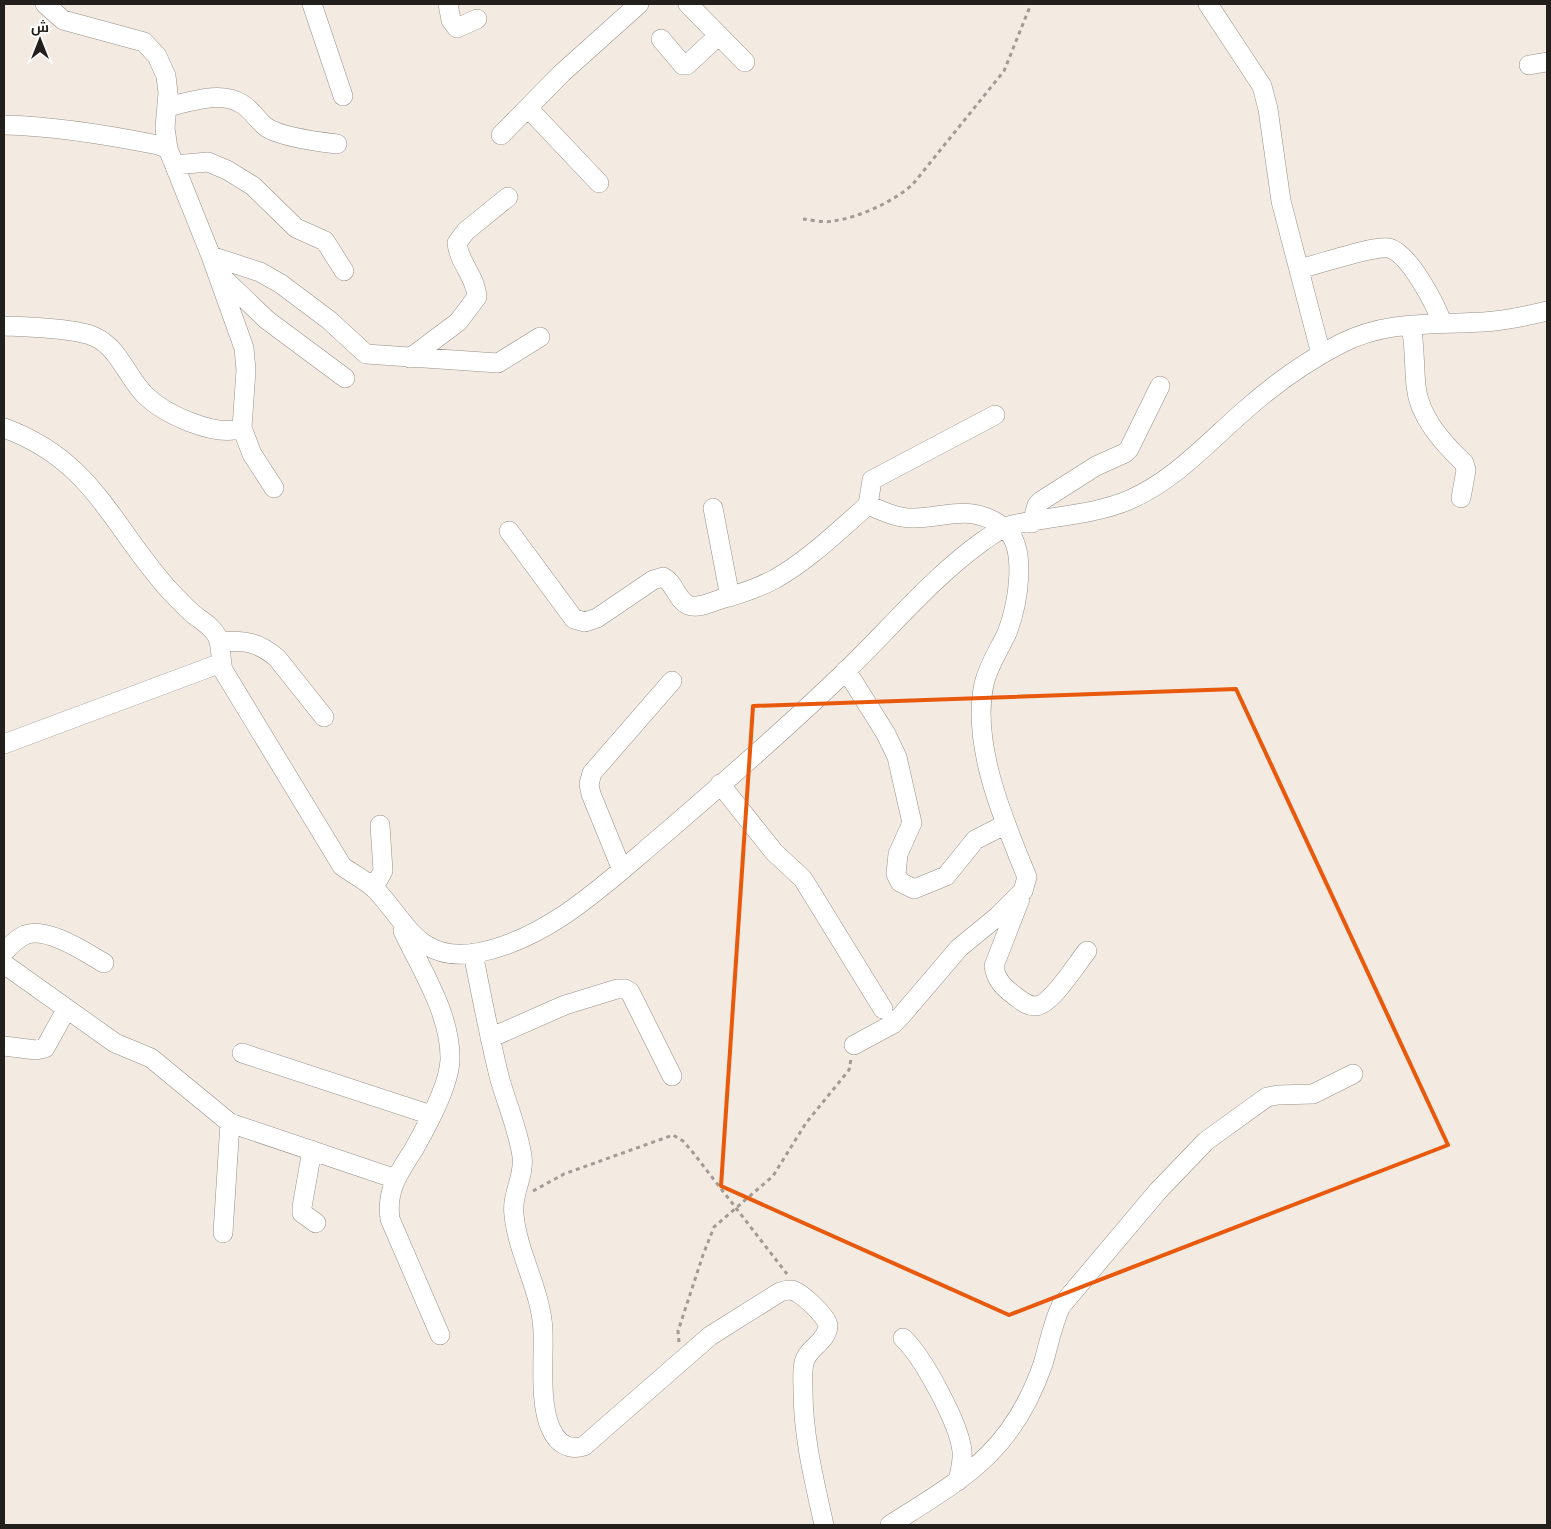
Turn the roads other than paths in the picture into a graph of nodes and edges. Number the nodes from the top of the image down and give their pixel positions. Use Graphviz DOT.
graph roads {
  1 [pos="45,4"];
  2 [pos="312,4"];
  3 [pos="448,4"];
  4 [pos="639,4"];
  5 [pos="688,4"];
  6 [pos="1208,4"];
  7 [pos="477,19"];
  8 [pos="718,35"];
  9 [pos="661,39"];
  10 [pos="745,62"];
  11 [pos="1547,62"];
  12 [pos="1528,64"];
  13 [pos="343,96"];
  14 [pos="167,107"];
  15 [pos="528,108"];
  16 [pos="4,125"];
  17 [pos="502,135"];
  18 [pos="337,144"];
  19 [pos="172,157"];
  20 [pos="599,183"];
  21 [pos="508,197"];
  22 [pos="215,265"];
  23 [pos="1299,269"];
  24 [pos="344,271"];
  25 [pos="1547,311"];
  26 [pos="1442,323"];
  27 [pos="1411,325"];
  28 [pos="4,326"];
  29 [pos="540,337"];
  30 [pos="1321,354"];
  31 [pos="410,358"];
  32 [pos="345,378"];
  33 [pos="1160,386"];
  34 [pos="995,415"];
  35 [pos="4,428"];
  36 [pos="242,428"];
  37 [pos="274,488"];
  38 [pos="1461,498"];
  39 [pos="868,505"];
  40 [pos="713,508"];
  41 [pos="1032,523"];
  42 [pos="1004,527"];
  43 [pos="509,531"];
  44 [pos="730,597"];
  45 [pos="219,641"];
  46 [pos="221,663"];
  47 [pos="846,670"];
  48 [pos="672,681"];
  49 [pos="324,717"];
  50 [pos="4,744"];
  51 [pos="720,784"];
  52 [pos="1006,824"];
  53 [pos="380,825"];
  54 [pos="622,870"];
  55 [pos="369,884"];
  56 [pos="1023,891"];
  57 [pos="396,917"];
  58 [pos="1087,951"];
  59 [pos="4,952"];
  60 [pos="473,953"];
  61 [pos="104,963"];
  62 [pos="4,964"];
  63 [pos="883,1009"];
  64 [pos="66,1010"];
  65 [pos="490,1038"];
  66 [pos="854,1045"];
  67 [pos="4,1046"];
  68 [pos="242,1053"];
  69 [pos="1353,1074"];
  70 [pos="672,1076"];
  71 [pos="431,1115"];
  72 [pos="230,1123"];
  73 [pos="312,1150"];
  74 [pos="396,1179"];
  75 [pos="316,1223"];
  76 [pos="223,1233"];
  77 [pos="440,1335"];
  78 [pos="903,1338"];
  79 [pos="958,1482"];
  80 [pos="824,1525"];
  81 [pos="890,1525"];
  1 -- 14 [label="street"];
  2 -- 13 [label="street"];
  3 -- 7 [label="street"];
  4 -- 15 [label="street"];
  5 -- 8 [label="street"];
  6 -- 23 [label="street"];
  8 -- 9 [label="street"];
  8 -- 10 [label="street"];
  11 -- 12 [label="street"];
  14 -- 18 [label="street"];
  14 -- 19 [label="street"];
  15 -- 17 [label="street"];
  15 -- 20 [label="street"];
  16 -- 19 [label="street"];
  19 -- 22 [label="street"];
  19 -- 24 [label="street"];
  21 -- 31 [label="street"];
  22 -- 31 [label="street"];
  22 -- 32 [label="street"];
  22 -- 36 [label="street"];
  23 -- 26 [label="street"];
  23 -- 30 [label="street"];
  25 -- 26 [label="street"];
  26 -- 27 [label="street"];
  27 -- 30 [label="street"];
  27 -- 38 [label="street"];
  28 -- 36 [label="street"];
  29 -- 31 [label="street"];
  30 -- 41 [label="street"];
  33 -- 41 [label="street"];
  34 -- 39 [label="street"];
  35 -- 45 [label="street"];
  36 -- 37 [label="street"];
  39 -- 42 [label="street"];
  39 -- 44 [label="street"];
  40 -- 44 [label="street"];
  41 -- 42 [label="street"];
  42 -- 47 [label="street"];
  42 -- 52 [label="street"];
  43 -- 44 [label="street"];
  45 -- 46 [label="street"];
  45 -- 49 [label="street"];
  46 -- 50 [label="street"];
  46 -- 55 [label="street"];
  47 -- 51 [label="street"];
  47 -- 52 [label="street"];
  48 -- 54 [label="street"];
  51 -- 54 [label="street"];
  51 -- 63 [label="street"];
  52 -- 56 [label="street"];
  53 -- 55 [label="street"];
  54 -- 60 [label="street"];
  55 -- 57 [label="street"];
  56 -- 58 [label="street"];
  56 -- 66 [label="street"];
  57 -- 60 [label="street"];
  57 -- 71 [label="street"];
  59 -- 61 [label="street"];
  60 -- 65 [label="street"];
  62 -- 64 [label="street"];
  64 -- 67 [label="street"];
  64 -- 72 [label="street"];
  65 -- 70 [label="street"];
  65 -- 80 [label="street"];
  68 -- 71 [label="street"];
  69 -- 79 [label="street"];
  71 -- 74 [label="street"];
  72 -- 73 [label="street"];
  72 -- 76 [label="street"];
  73 -- 74 [label="street"];
  73 -- 75 [label="street"];
  74 -- 77 [label="street"];
  78 -- 79 [label="street"];
  79 -- 81 [label="street"];
}
